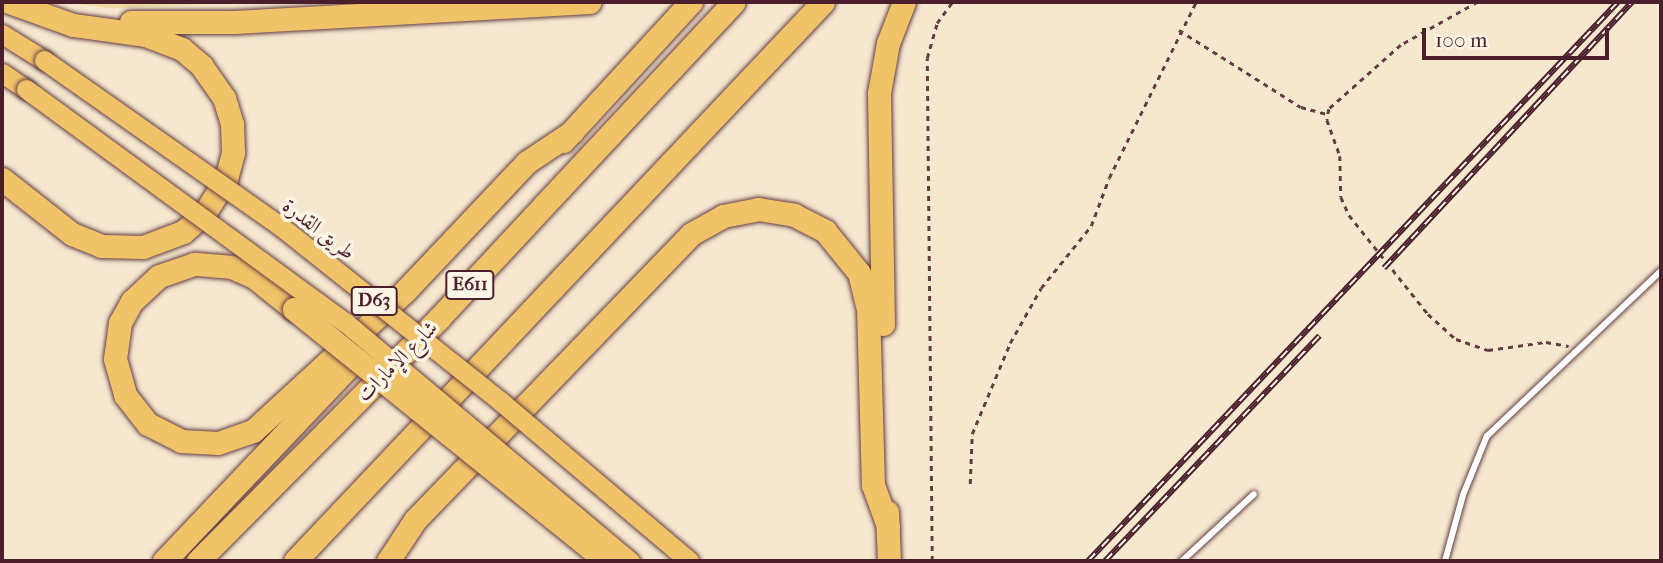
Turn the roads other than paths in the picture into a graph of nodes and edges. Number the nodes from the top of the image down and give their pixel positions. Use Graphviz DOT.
graph roads {
  1 [pos="9,2"];
  2 [pos="32,2"];
  3 [pos="589,2"];
  4 [pos="691,2"];
  5 [pos="734,2"];
  6 [pos="823,2"];
  7 [pos="904,2"];
  8 [pos="74,24"];
  9 [pos="2,34"];
  10 [pos="2,73"];
  11 [pos="572,132"];
  12 [pos="2,166"];
  13 [pos="2,179"];
  14 [pos="1660,274"];
  15 [pos="1254,494"];
  16 [pos="888,526"];
  17 [pos="164,561"];
  18 [pos="198,561"];
  19 [pos="295,561"];
  20 [pos="388,561"];
  21 [pos="606,561"];
  22 [pos="630,561"];
  23 [pos="689,561"];
  24 [pos="889,561"];
  25 [pos="1182,561"];
  26 [pos="1445,561"];
  1 -- 8 [label="highway"];
  2 -- 3 [label="highway"];
  4 -- 11 [label="highway"];
  5 -- 18 [label="highway, شارع الإمارات / E611"];
  6 -- 19 [label="highway"];
  7 -- 16 [label="highway"];
  8 -- 12 [label="highway"];
  8 -- 13 [label="highway"];
  9 -- 23 [label="main road, طريق القدرة / D63, bridge"];
  10 -- 22 [label="main road, D63, bridge"];
  11 -- 17 [label="highway"];
  11 -- 21 [label="highway, bridge"];
  14 -- 26 [label="lane"];
  15 -- 25 [label="lane"];
  16 -- 20 [label="highway"];
  16 -- 24 [label="highway"];
}
